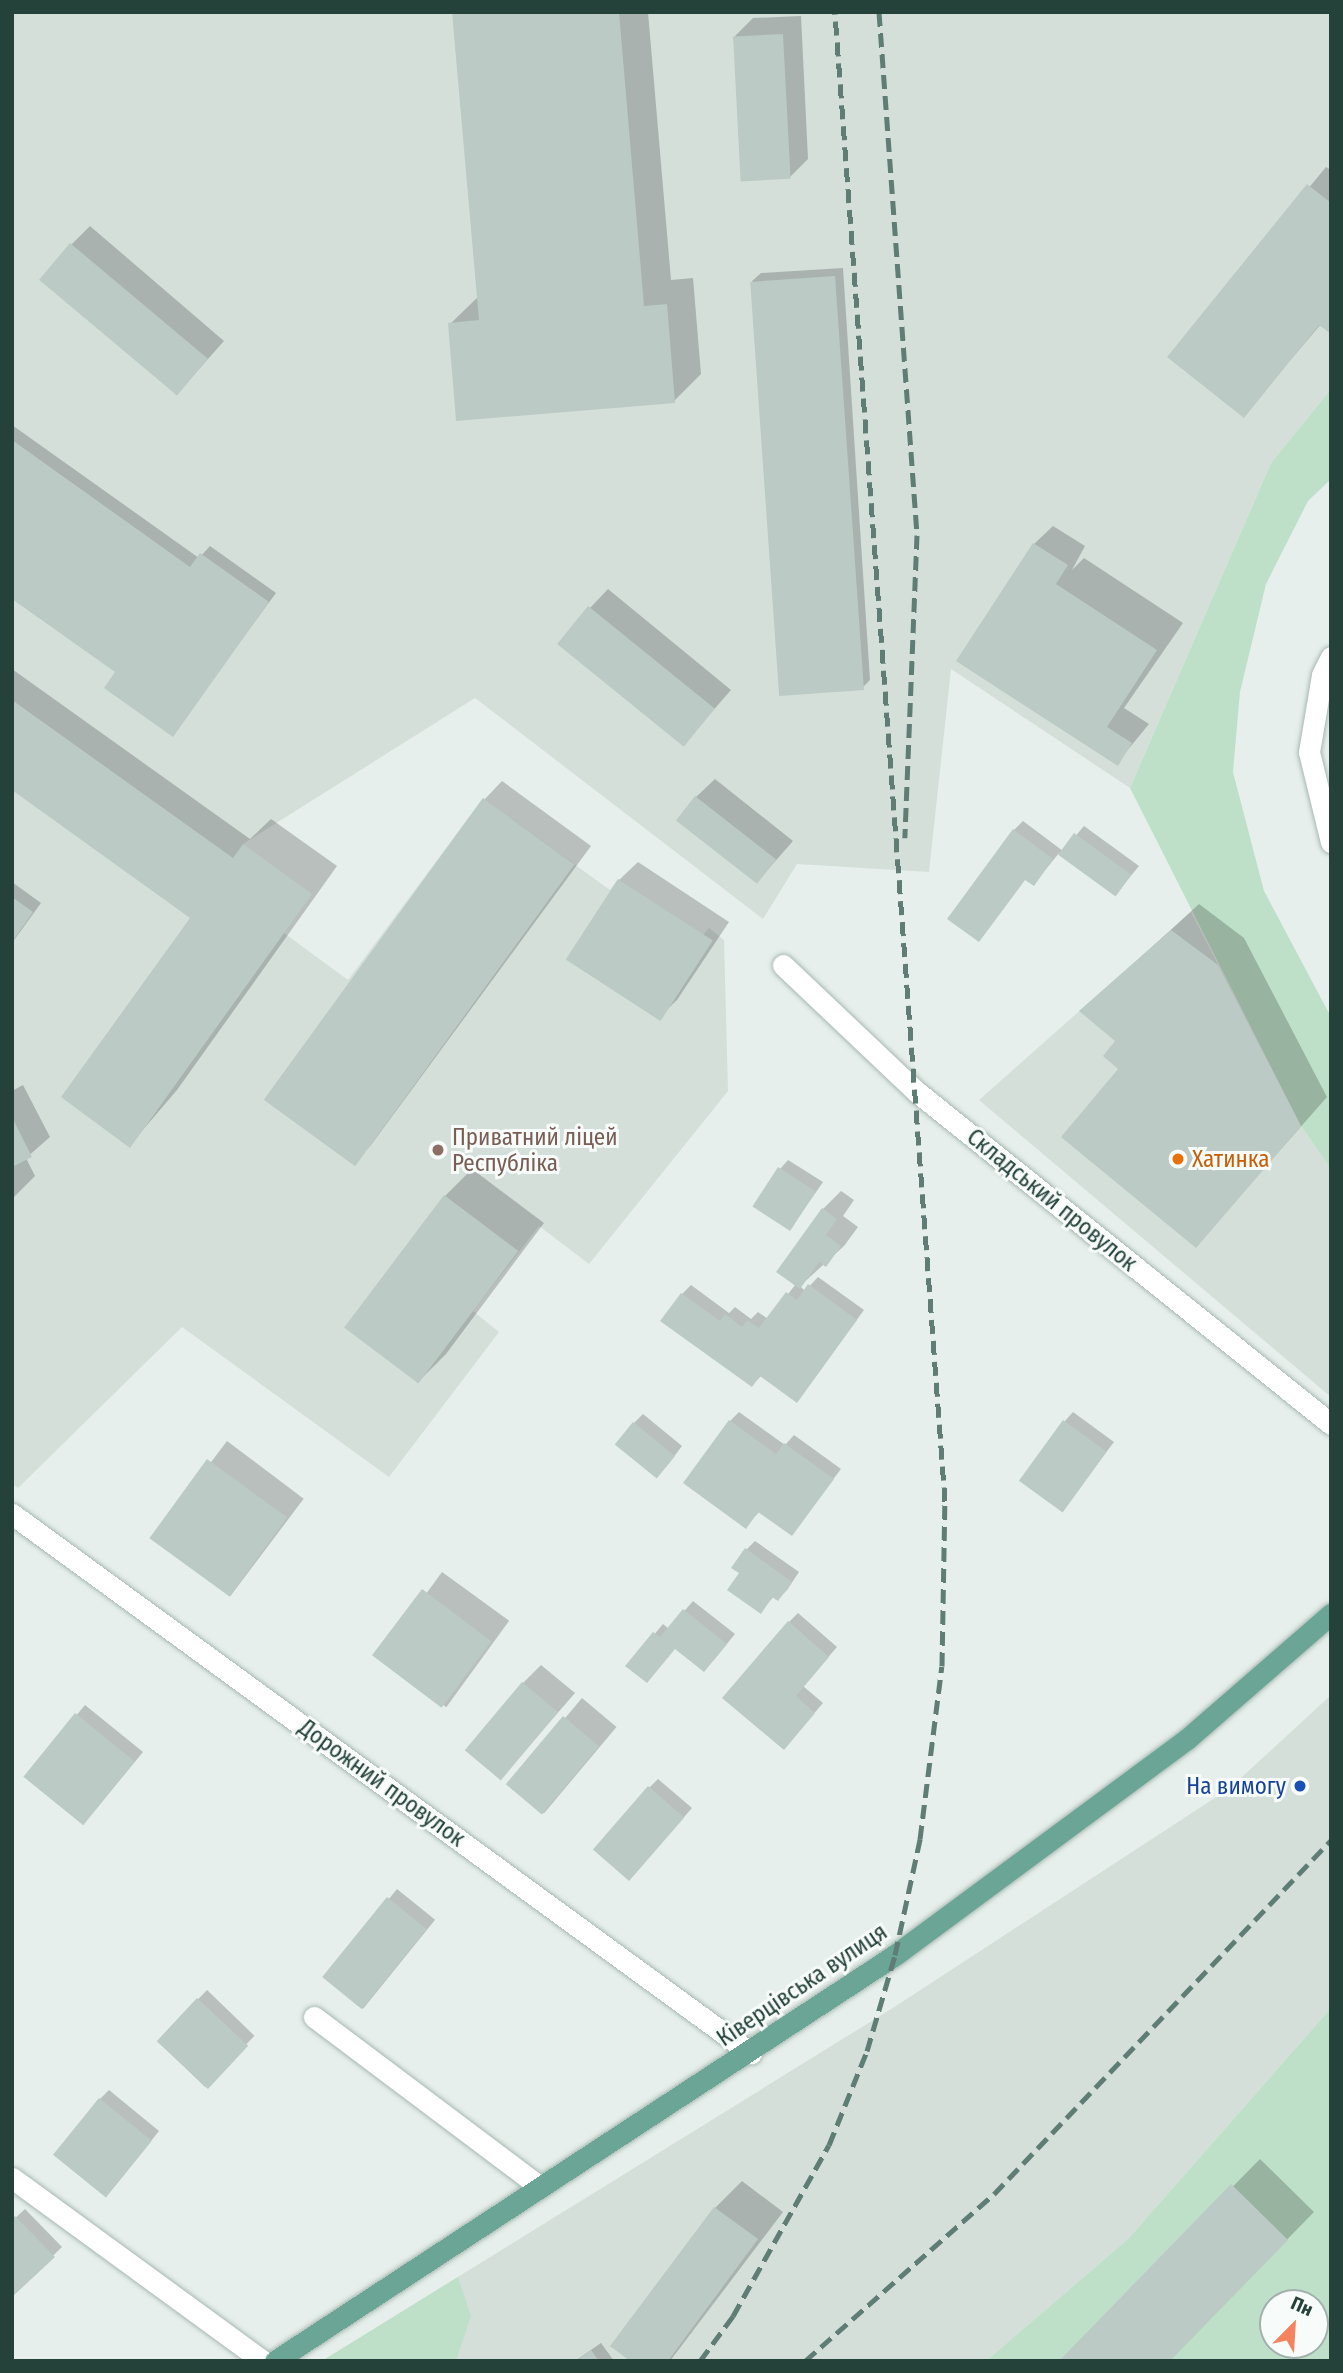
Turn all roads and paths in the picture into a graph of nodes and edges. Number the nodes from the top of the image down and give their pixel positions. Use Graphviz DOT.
graph roads {
  1 [pos="1331,657"];
  2 [pos="1331,842"];
  3 [pos="783,965"];
  4 [pos="1331,1424"];
  5 [pos="12,1514"];
  6 [pos="1331,1614"];
  7 [pos="314,2017"];
  8 [pos="751,2053"];
  9 [pos="12,2178"];
  10 [pos="539,2186"];
  11 [pos="263,2361"];
  12 [pos="275,2361"];
  1 -- 2 [label="street"];
  3 -- 4 [label="street, Складський провулок"];
  5 -- 8 [label="street, Дорожний провулок"];
  6 -- 8 [label="main road, Ківерцівська вулиця"];
  7 -- 10 [label="street"];
  8 -- 10 [label="main road, Ківерцівська вулиця"];
  9 -- 11 [label="street"];
  10 -- 12 [label="main road, Ківерцівська вулиця"];
}
